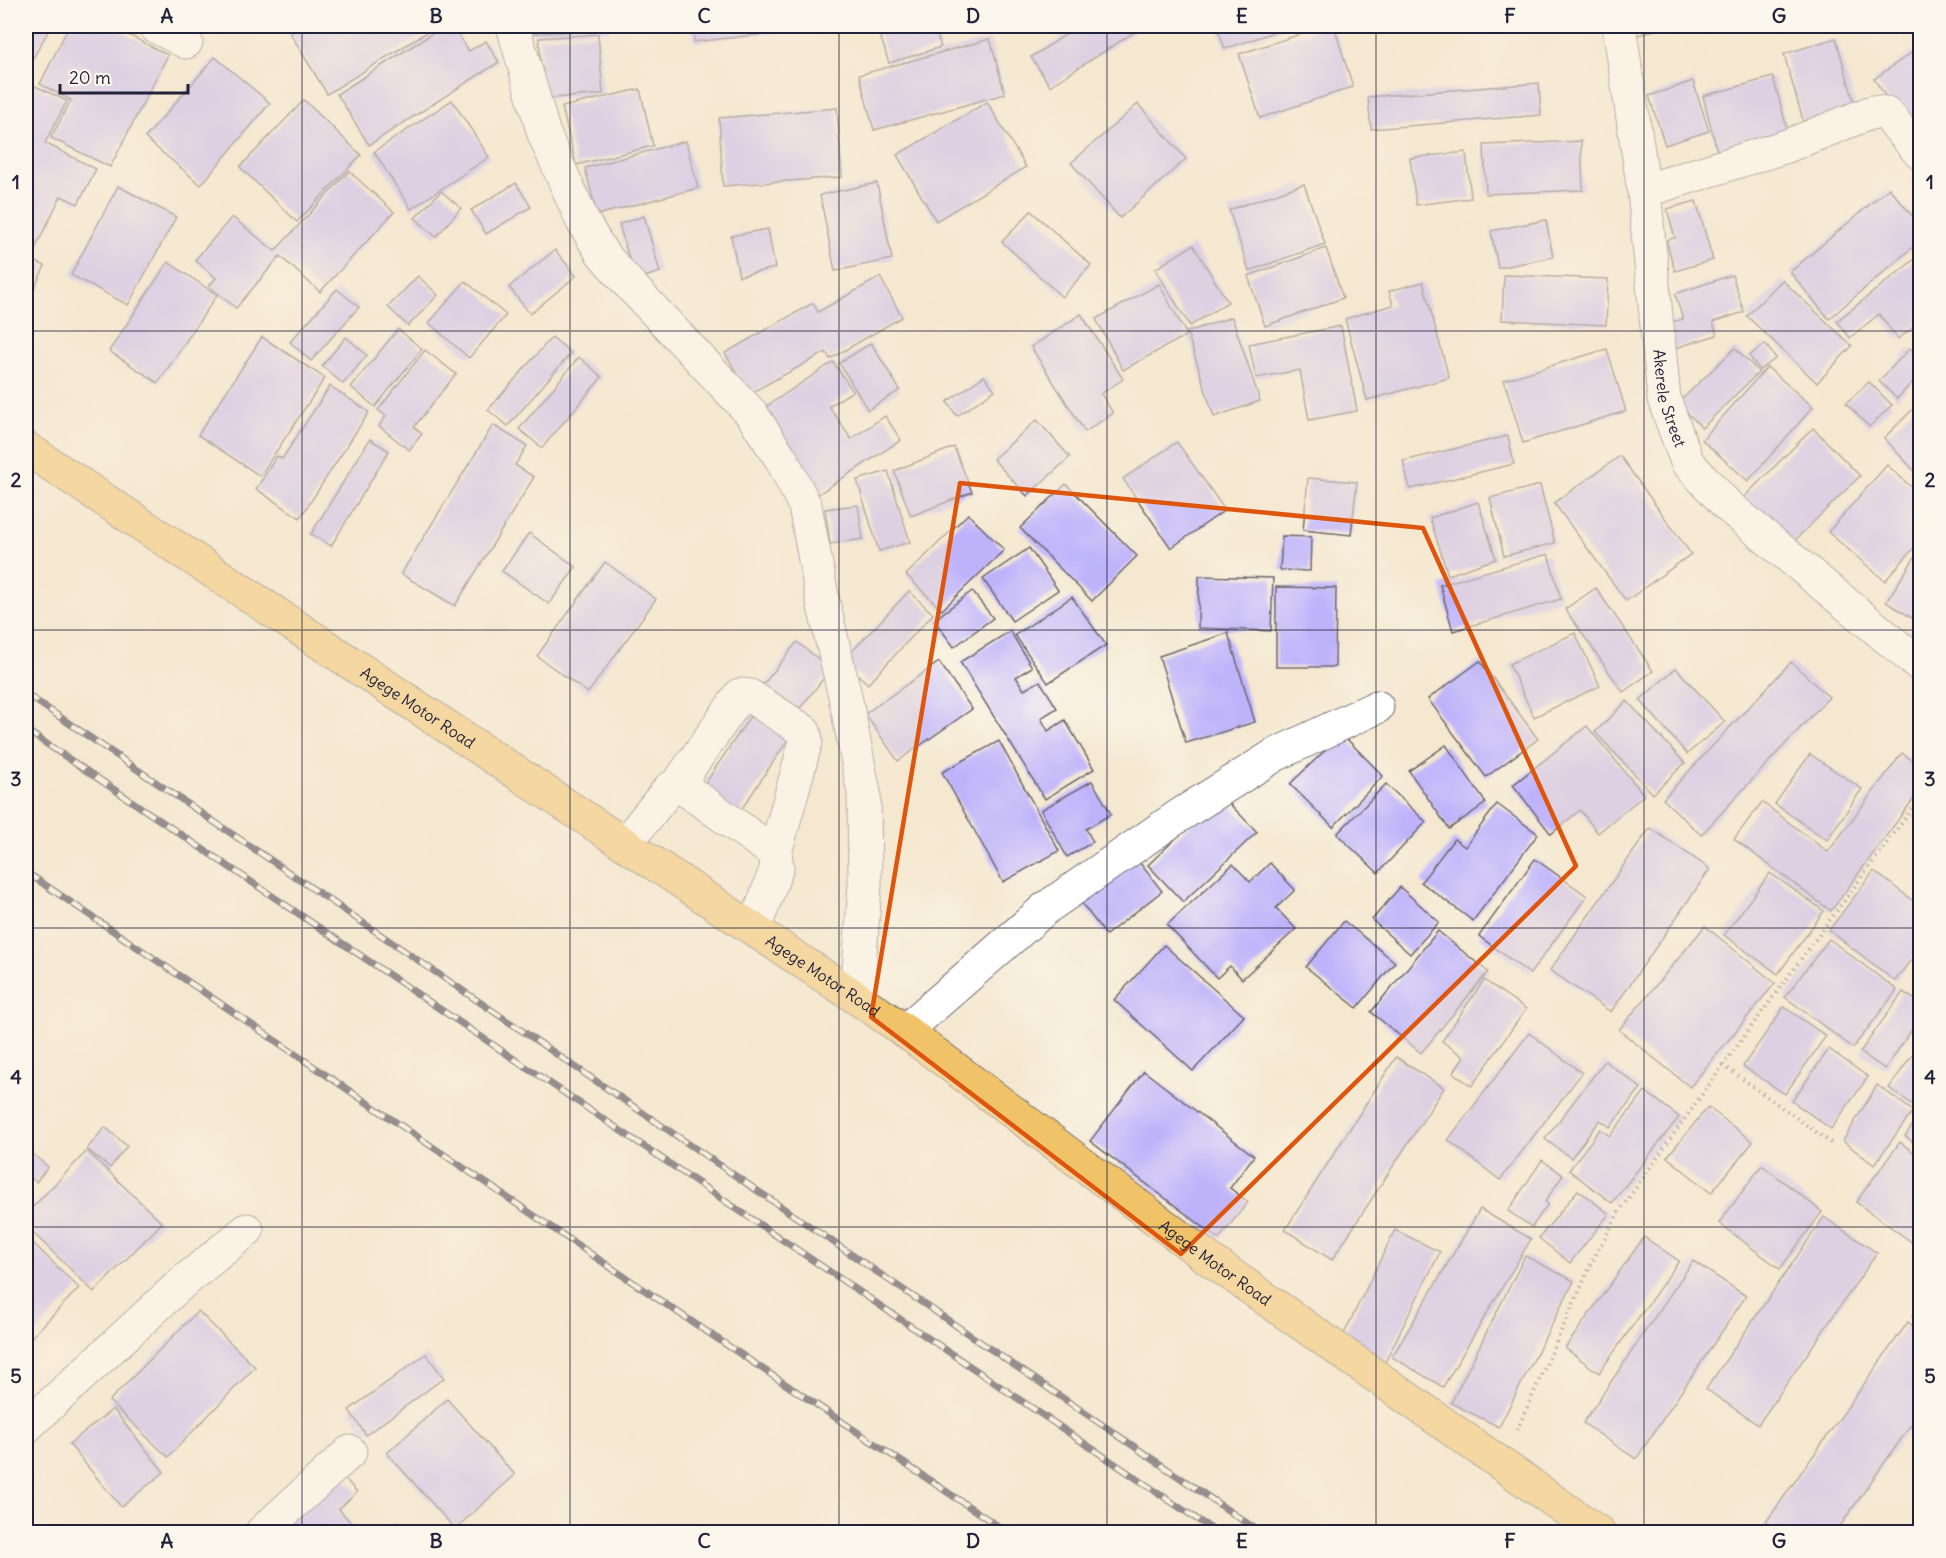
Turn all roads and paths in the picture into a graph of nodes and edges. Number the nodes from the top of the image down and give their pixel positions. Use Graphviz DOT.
graph roads {
  1 [pos="155,26"];
  2 [pos="513,26"];
  3 [pos="1619,26"];
  4 [pos="186,42"];
  5 [pos="1920,153"];
  6 [pos="1644,191"];
  7 [pos="26,448"];
  8 [pos="1920,665"];
  9 [pos="1377,707"];
  10 [pos="678,784"];
  11 [pos="1920,798"];
  12 [pos="625,844"];
  13 [pos="775,853"];
  14 [pos="754,929"];
  15 [pos="857,998"];
  16 [pos="905,1031"];
  17 [pos="1723,1065"];
  18 [pos="1834,1146"];
  19 [pos="247,1230"];
  20 [pos="26,1427"];
  21 [pos="350,1452"];
  22 [pos="1502,1463"];
  23 [pos="262,1533"];
  24 [pos="1598,1533"];
  1 -- 4 [label="street"];
  2 -- 15 [label="street"];
  3 -- 6 [label="street, Akerele Street"];
  5 -- 6 [label="street"];
  6 -- 8 [label="street, Akerele Street"];
  7 -- 12 [label="main road, Agege Motor Road"];
  9 -- 16 [label="street"];
  10 -- 12 [label="street"];
  10 -- 13 [label="street"];
  10 -- 13 [label="street"];
  11 -- 17 [label="path"];
  12 -- 14 [label="main road, Agege Motor Road"];
  13 -- 14 [label="street"];
  14 -- 15 [label="main road, Agege Motor Road"];
  15 -- 16 [label="main road, Agege Motor Road"];
  16 -- 22 [label="main road, Agege Motor Road"];
  17 -- 18 [label="path"];
  17 -- 22 [label="path"];
  19 -- 20 [label="street"];
  21 -- 23 [label="street"];
  22 -- 24 [label="main road, Agege Motor Road"];
}
